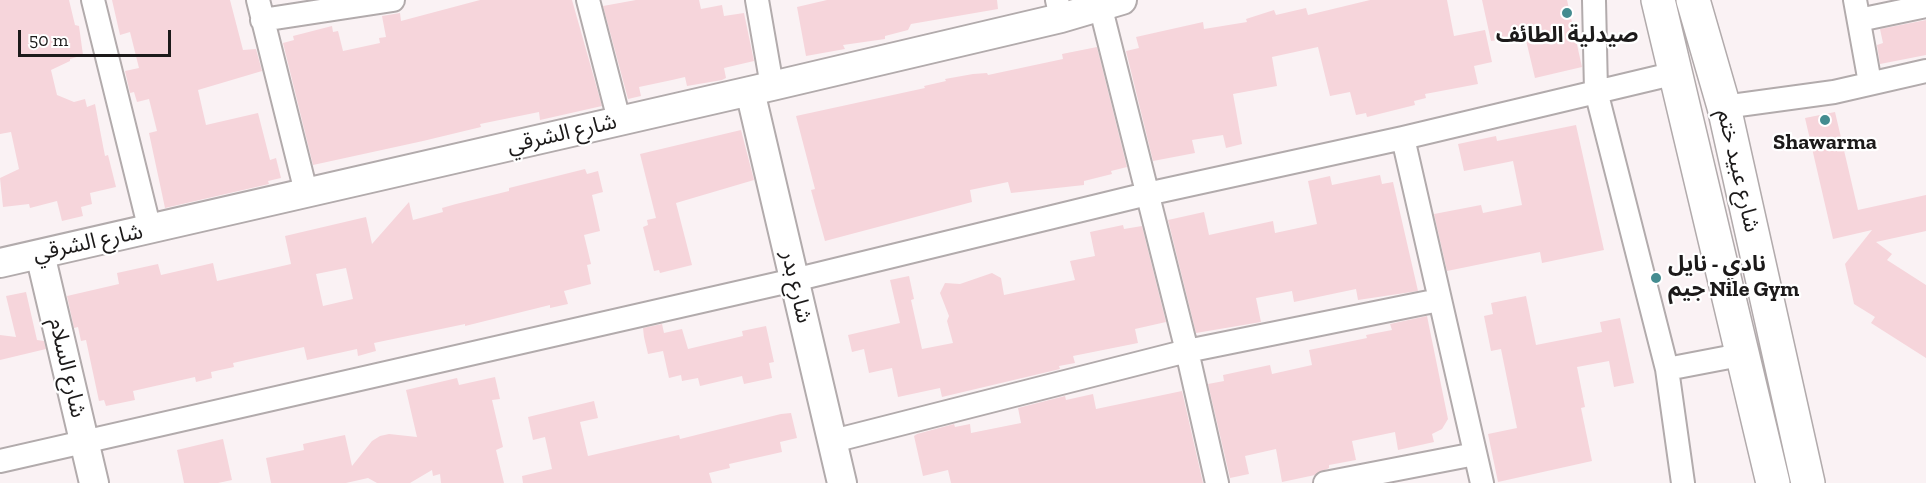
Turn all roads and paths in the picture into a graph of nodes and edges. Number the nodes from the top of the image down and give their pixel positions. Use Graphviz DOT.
graph roads {
  1 [pos="93,0"];
  2 [pos="393,0"];
  3 [pos="588,0"];
  4 [pos="756,0"];
  5 [pos="1594,0"];
  6 [pos="1658,0"];
  7 [pos="1111,2"];
  8 [pos="1697,4"];
  9 [pos="1926,6"];
  10 [pos="1059,9"];
  11 [pos="260,10"];
  12 [pos="1857,10"];
  13 [pos="1926,70"];
  14 [pos="1676,73"];
  15 [pos="1870,83"];
  16 [pos="761,88"];
  17 [pos="1596,91"];
  18 [pos="1724,107"];
  19 [pos="620,120"];
  20 [pos="1403,138"];
  21 [pos="306,192"];
  22 [pos="1147,194"];
  23 [pos="150,230"];
  24 [pos="40,254"];
  25 [pos="0,263"];
  26 [pos="794,280"];
  27 [pos="1439,300"];
  28 [pos="1187,351"];
  29 [pos="1740,355"];
  30 [pos="1667,369"];
  31 [pos="84,441"];
  32 [pos="833,441"];
  33 [pos="1475,454"];
  34 [pos="0,461"];
  35 [pos="94,483"];
  36 [pos="842,483"];
  37 [pos="1217,483"];
  38 [pos="1325,483"];
  39 [pos="1482,483"];
  40 [pos="1683,483"];
  41 [pos="1773,483"];
  42 [pos="1808,483"];
  1 -- 23 [label="street"];
  2 -- 11 [label="street"];
  3 -- 19 [label="street"];
  4 -- 16 [label="street"];
  5 -- 17 [label="street"];
  6 -- 14 [label="main road, شارع عبيد ختم"];
  7 -- 10 [label="street, شارع الشرقي"];
  7 -- 22 [label="street"];
  8 -- 18 [label="main road, شارع عبيد ختم"];
  9 -- 12 [label="street"];
  10 -- 16 [label="street, شارع الشرقي"];
  11 -- 21 [label="street"];
  12 -- 15 [label="street"];
  13 -- 15 [label="street"];
  14 -- 17 [label="street"];
  14 -- 29 [label="main road, شارع عبيد ختم"];
  15 -- 18 [label="street"];
  16 -- 19 [label="street, شارع الشرقي"];
  16 -- 26 [label="street, شارع بدر"];
  17 -- 20 [label="street"];
  17 -- 30 [label="street"];
  18 -- 42 [label="main road, شارع عبيد ختم"];
  19 -- 21 [label="street, شارع الشرقي"];
  20 -- 22 [label="street"];
  20 -- 27 [label="street"];
  21 -- 23 [label="street, شارع الشرقي"];
  22 -- 26 [label="street"];
  22 -- 28 [label="street"];
  23 -- 24 [label="street, شارع الشرقي"];
  24 -- 25 [label="street, شارع الشرقي"];
  24 -- 31 [label="street, شارع السلام"];
  26 -- 31 [label="street"];
  26 -- 32 [label="street, شارع بدر"];
  27 -- 28 [label="street"];
  27 -- 33 [label="street"];
  28 -- 32 [label="street"];
  28 -- 37 [label="street"];
  29 -- 30 [label="street"];
  29 -- 41 [label="main road, شارع عبيد ختم"];
  30 -- 40 [label="street"];
  31 -- 34 [label="street"];
  31 -- 35 [label="street, شارع السلام"];
  32 -- 36 [label="street, شارع بدر"];
  33 -- 38 [label="street"];
  33 -- 39 [label="street"];
}
